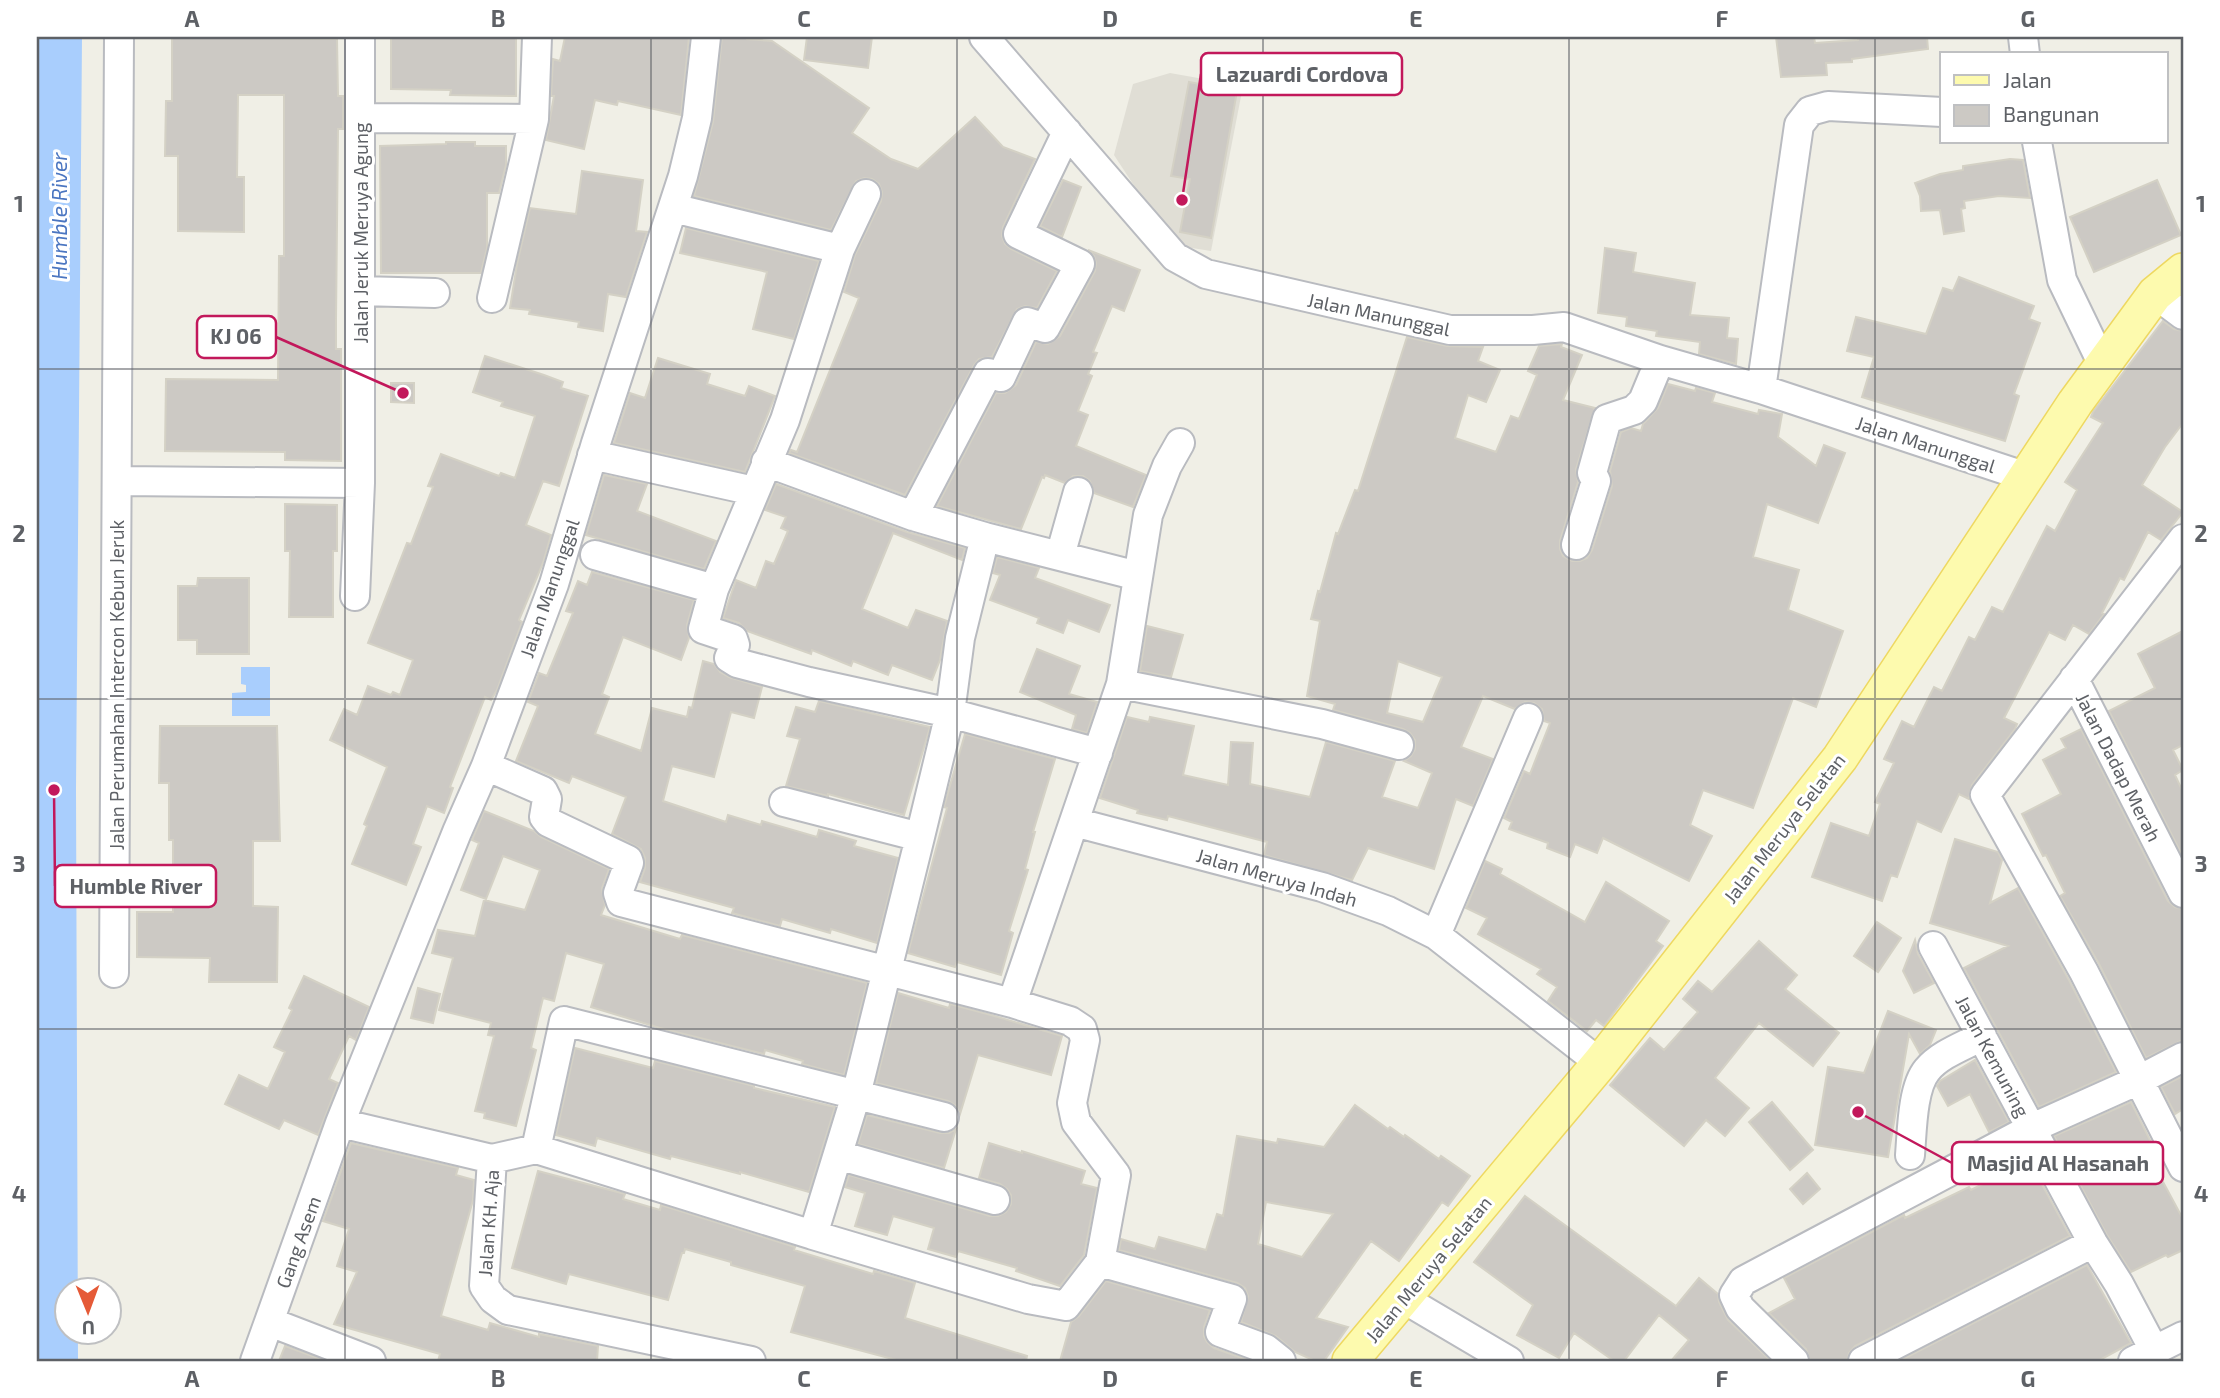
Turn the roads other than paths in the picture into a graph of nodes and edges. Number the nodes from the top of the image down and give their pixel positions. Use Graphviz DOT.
graph roads {
  1 [pos="119,37"];
  2 [pos="360,37"];
  3 [pos="537,37"];
  4 [pos="706,37"];
  5 [pos="984,37"];
  6 [pos="1940,112"];
  7 [pos="360,118"];
  8 [pos="534,119"];
  9 [pos="1067,132"];
  10 [pos="2036,144"];
  11 [pos="866,194"];
  12 [pos="673,208"];
  13 [pos="840,249"];
  14 [pos="2183,271"];
  15 [pos="360,290"];
  16 [pos="435,293"];
  17 [pos="2155,294"];
  18 [pos="492,298"];
  19 [pos="2183,315"];
  20 [pos="1660,360"];
  21 [pos="2103,365"];
  22 [pos="1761,390"];
  23 [pos="1180,443"];
  24 [pos="593,455"];
  25 [pos="766,462"];
  26 [pos="2027,477"];
  27 [pos="118,481"];
  28 [pos="360,483"];
  29 [pos="754,491"];
  30 [pos="1078,492"];
  31 [pos="913,516"];
  32 [pos="985,537"];
  33 [pos="2183,539"];
  34 [pos="1576,545"];
  35 [pos="595,555"];
  36 [pos="1060,556"];
  37 [pos="1138,576"];
  38 [pos="714,589"];
  39 [pos="355,596"];
  40 [pos="2074,679"];
  41 [pos="1121,684"];
  42 [pos="950,713"];
  43 [pos="1528,718"];
  44 [pos="1399,746"];
  45 [pos="1098,754"];
  46 [pos="486,766"];
  47 [pos="784,802"];
  48 [pos="1074,821"];
  49 [pos="920,837"];
  50 [pos="2183,893"];
  51 [pos="1436,935"];
  52 [pos="1933,946"];
  53 [pos="886,970"];
  54 [pos="114,973"];
  55 [pos="1012,1003"];
  56 [pos="1982,1036"];
  57 [pos="2183,1057"];
  58 [pos="1600,1063"];
  59 [pos="2139,1080"];
  60 [pos="856,1095"];
  61 [pos="944,1117"];
  62 [pos="340,1123"];
  63 [pos="2032,1128"];
  64 [pos="536,1149"];
  65 [pos="838,1155"];
  66 [pos="1910,1155"];
  67 [pos="492,1159"];
  68 [pos="2183,1167"];
  69 [pos="995,1200"];
  70 [pos="813,1235"];
  71 [pos="2093,1243"];
  72 [pos="1100,1262"];
  73 [pos="1404,1299"];
  74 [pos="270,1322"];
  75 [pos="2183,1336"];
  76 [pos="2143,1356"];
  77 [pos="255,1361"];
  78 [pos="371,1361"];
  79 [pos="751,1361"];
  80 [pos="1281,1361"];
  81 [pos="1350,1361"];
  82 [pos="1509,1361"];
  83 [pos="1794,1361"];
  84 [pos="1863,1361"];
  1 -- 27 [label="street, Jalan Perumahan Intercon Kebun Jeruk"];
  2 -- 7 [label="street, Jalan Jeruk Meruya Agung"];
  3 -- 8 [label="street"];
  4 -- 12 [label="street, Jalan Manunggal"];
  5 -- 9 [label="street, Jalan Manunggal"];
  6 -- 22 [label="street"];
  7 -- 8 [label="street"];
  7 -- 15 [label="street, Jalan Jeruk Meruya Agung"];
  8 -- 18 [label="street"];
  9 -- 20 [label="street, Jalan Manunggal"];
  9 -- 31 [label="street"];
  10 -- 21 [label="street"];
  11 -- 13 [label="street"];
  12 -- 13 [label="street"];
  12 -- 24 [label="street, Jalan Manunggal"];
  13 -- 25 [label="street"];
  14 -- 17 [label="main road, Jalan Meruya Selatan"];
  15 -- 16 [label="street"];
  15 -- 28 [label="street, Jalan Jeruk Meruya Agung"];
  17 -- 19 [label="street"];
  17 -- 21 [label="main road, Jalan Meruya Selatan"];
  20 -- 22 [label="street, Jalan Manunggal"];
  20 -- 34 [label="street"];
  21 -- 26 [label="main road, Jalan Meruya Selatan"];
  22 -- 26 [label="street, Jalan Manunggal"];
  23 -- 37 [label="street"];
  24 -- 29 [label="street"];
  24 -- 46 [label="street, Jalan Manunggal"];
  25 -- 29 [label="street"];
  25 -- 31 [label="street"];
  26 -- 58 [label="main road, Jalan Meruya Selatan"];
  27 -- 28 [label="street"];
  27 -- 54 [label="street, Jalan Perumahan Intercon Kebun Jeruk"];
  28 -- 39 [label="street, Jalan Jeruk Meruya Agung"];
  29 -- 38 [label="street"];
  30 -- 36 [label="street"];
  31 -- 32 [label="street"];
  32 -- 36 [label="street"];
  32 -- 42 [label="street"];
  33 -- 40 [label="street"];
  35 -- 38 [label="street"];
  36 -- 37 [label="street"];
  37 -- 41 [label="street"];
  38 -- 42 [label="street"];
  40 -- 50 [label="street, Jalan Dadap Merah"];
  40 -- 59 [label="street"];
  41 -- 44 [label="street"];
  41 -- 45 [label="street"];
  42 -- 45 [label="street"];
  42 -- 49 [label="street"];
  43 -- 51 [label="street"];
  45 -- 48 [label="street"];
  46 -- 53 [label="street"];
  46 -- 62 [label="street, Jalan Manunggal"];
  47 -- 49 [label="street"];
  48 -- 51 [label="street, Jalan Meruya Indah"];
  48 -- 55 [label="street"];
  49 -- 53 [label="street"];
  51 -- 58 [label="street, Jalan Meruya Indah"];
  52 -- 56 [label="street, Jalan Kemuning"];
  53 -- 55 [label="street"];
  53 -- 60 [label="street"];
  55 -- 72 [label="street"];
  56 -- 63 [label="street, Jalan Kemuning"];
  56 -- 66 [label="street"];
  57 -- 59 [label="street"];
  58 -- 73 [label="main road, Jalan Meruya Selatan"];
  59 -- 63 [label="street"];
  59 -- 68 [label="street"];
  60 -- 61 [label="street"];
  60 -- 64 [label="street"];
  60 -- 65 [label="street"];
  62 -- 67 [label="street, Jalan KH. Aja"];
  62 -- 74 [label="street, Gang Asem"];
  63 -- 71 [label="street, Jalan Kemuning"];
  63 -- 83 [label="street"];
  64 -- 67 [label="street"];
  64 -- 70 [label="street"];
  65 -- 69 [label="street"];
  65 -- 70 [label="street"];
  67 -- 79 [label="street, Jalan KH. Aja"];
  70 -- 72 [label="street"];
  71 -- 76 [label="street, Jalan Kemuning"];
  71 -- 84 [label="street"];
  72 -- 80 [label="street"];
  73 -- 81 [label="main road, Jalan Meruya Selatan"];
  73 -- 82 [label="street"];
  74 -- 77 [label="street, Gang Asem"];
  74 -- 78 [label="street"];
  75 -- 76 [label="street"];
}
